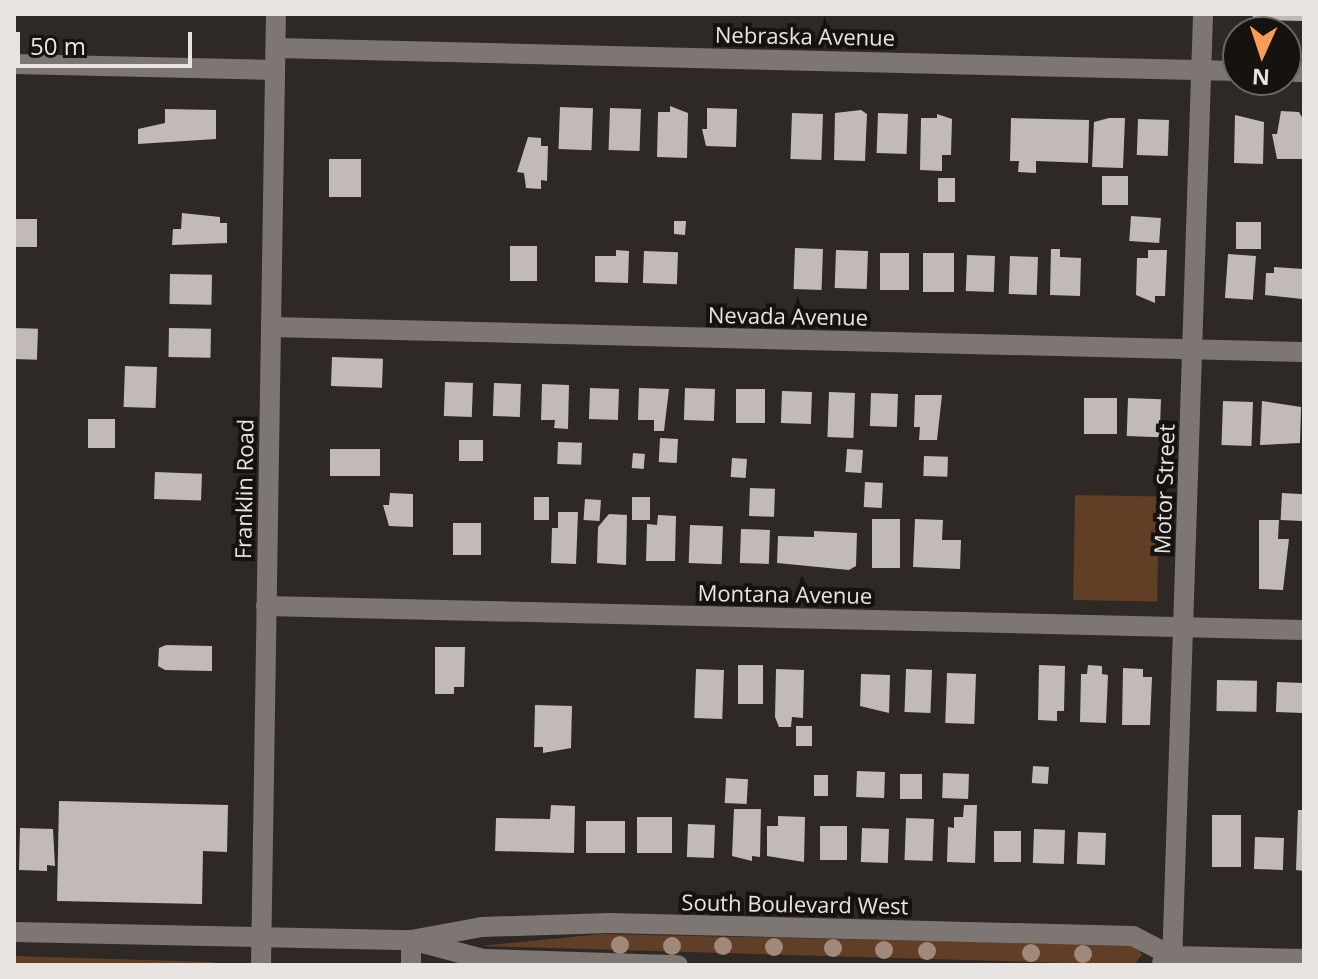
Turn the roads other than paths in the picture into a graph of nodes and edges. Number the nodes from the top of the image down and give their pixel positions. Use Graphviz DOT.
graph roads {
  1 [pos="276,14"];
  2 [pos="1203,14"];
  3 [pos="276,48"];
  4 [pos="14,64"];
  5 [pos="275,70"];
  6 [pos="1202,70"];
  7 [pos="1222,71"];
  8 [pos="271,327"];
  9 [pos="1193,349"];
  10 [pos="1304,352"];
  11 [pos="266,606"];
  12 [pos="1183,627"];
  13 [pos="1304,630"];
  14 [pos="14,932"];
  15 [pos="261,936"];
  16 [pos="411,940"];
  17 [pos="1304,959"];
  18 [pos="1168,962"];
  19 [pos="261,965"];
  20 [pos="411,965"];
  21 [pos="678,965"];
  1 -- 3 [label="street, Franklin Road"];
  2 -- 6 [label="street, Motor Street"];
  3 -- 5 [label="street, Franklin Road"];
  3 -- 6 [label="street, Nebraska Avenue"];
  4 -- 5 [label="street"];
  5 -- 8 [label="street, Franklin Road"];
  6 -- 7 [label="street, Nebraska Avenue"];
  6 -- 9 [label="street, Motor Street"];
  8 -- 9 [label="street, Nevada Avenue"];
  8 -- 11 [label="street, Franklin Road"];
  9 -- 10 [label="street, Nevada Avenue"];
  9 -- 12 [label="street, Motor Street"];
  11 -- 12 [label="street, Montana Avenue"];
  11 -- 15 [label="street, Franklin Road"];
  12 -- 13 [label="street, Montana Avenue"];
  12 -- 18 [label="street, Motor Street"];
  14 -- 15 [label="street, South Boulevard West"];
  15 -- 16 [label="street, South Boulevard West"];
  15 -- 19 [label="street, Franklin Road"];
  16 -- 18 [label="street, South Boulevard West"];
  16 -- 20 [label="street"];
  16 -- 21 [label="street, South Boulevard West"];
  17 -- 18 [label="street, South Boulevard West"];
}
